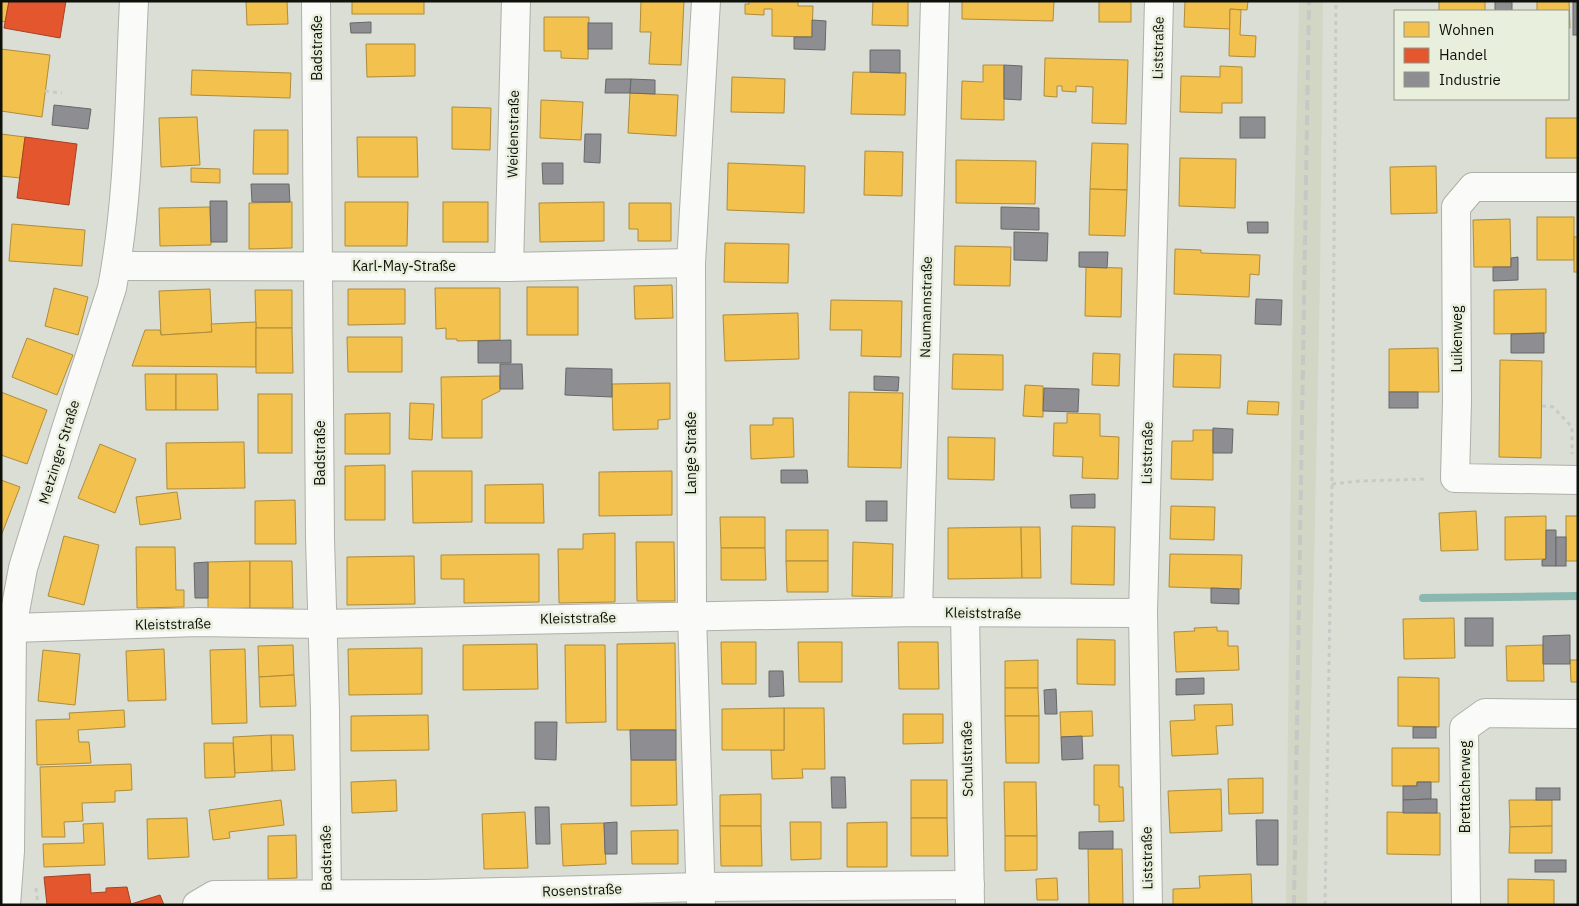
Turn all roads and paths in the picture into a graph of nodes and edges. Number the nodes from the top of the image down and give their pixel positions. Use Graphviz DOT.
graph roads {
  1 [pos="134,1"];
  2 [pos="316,1"];
  3 [pos="516,1"];
  4 [pos="706,1"];
  5 [pos="935,1"];
  6 [pos="1159,1"];
  7 [pos="1336,1"];
  8 [pos="45,91"];
  9 [pos="62,93"];
  10 [pos="1578,187"];
  11 [pos="691,263"];
  12 [pos="116,266"];
  13 [pos="318,266"];
  14 [pos="509,267"];
  15 [pos="1542,406"];
  16 [pos="1455,478"];
  17 [pos="1575,480"];
  18 [pos="1332,484"];
  19 [pos="918,612"];
  20 [pos="965,613"];
  21 [pos="1143,614"];
  22 [pos="692,615"];
  23 [pos="322,624"];
  24 [pos="12,628"];
  25 [pos="1578,714"];
  26 [pos="970,895"];
  27 [pos="701,896"];
  28 [pos="327,899"];
  29 [pos="6,905"];
  30 [pos="198,905"];
  31 [pos="1148,905"];
  32 [pos="1326,905"];
  33 [pos="1466,905"];
  1 -- 12 [label="street, Metzinger Straße"];
  2 -- 13 [label="street, Badstraße"];
  3 -- 14 [label="street, Weidenstraße"];
  4 -- 11 [label="street, Lange Straße"];
  5 -- 19 [label="street, Naumannstraße"];
  6 -- 21 [label="street, Liststraße"];
  7 -- 18 [label="path"];
  8 -- 9 [label="path"];
  10 -- 16 [label="street, Luikenweg"];
  11 -- 14 [label="street, Karl-May-Straße"];
  11 -- 22 [label="street, Lange Straße"];
  12 -- 13 [label="street, Karl-May-Straße"];
  12 -- 24 [label="street, Metzinger Straße"];
  13 -- 14 [label="street, Karl-May-Straße"];
  13 -- 23 [label="street, Badstraße"];
  15 -- 17 [label="path"];
  16 -- 17 [label="street"];
  16 -- 18 [label="path"];
  18 -- 32 [label="path"];
  19 -- 20 [label="street, Kleiststraße"];
  19 -- 22 [label="street, Kleiststraße"];
  20 -- 21 [label="street, Kleiststraße"];
  20 -- 26 [label="street, Schulstraße"];
  21 -- 31 [label="street, Liststraße"];
  22 -- 23 [label="street, Kleiststraße"];
  22 -- 27 [label="street, Lange Straße"];
  23 -- 24 [label="street, Kleiststraße"];
  23 -- 28 [label="street, Badstraße"];
  24 -- 29 [label="street, Metzinger Straße"];
  25 -- 33 [label="street, Brettacherweg"];
  26 -- 27 [label="street, Rosenstraße"];
  27 -- 28 [label="street, Rosenstraße"];
  28 -- 30 [label="street, Rosenstraße"];
}
